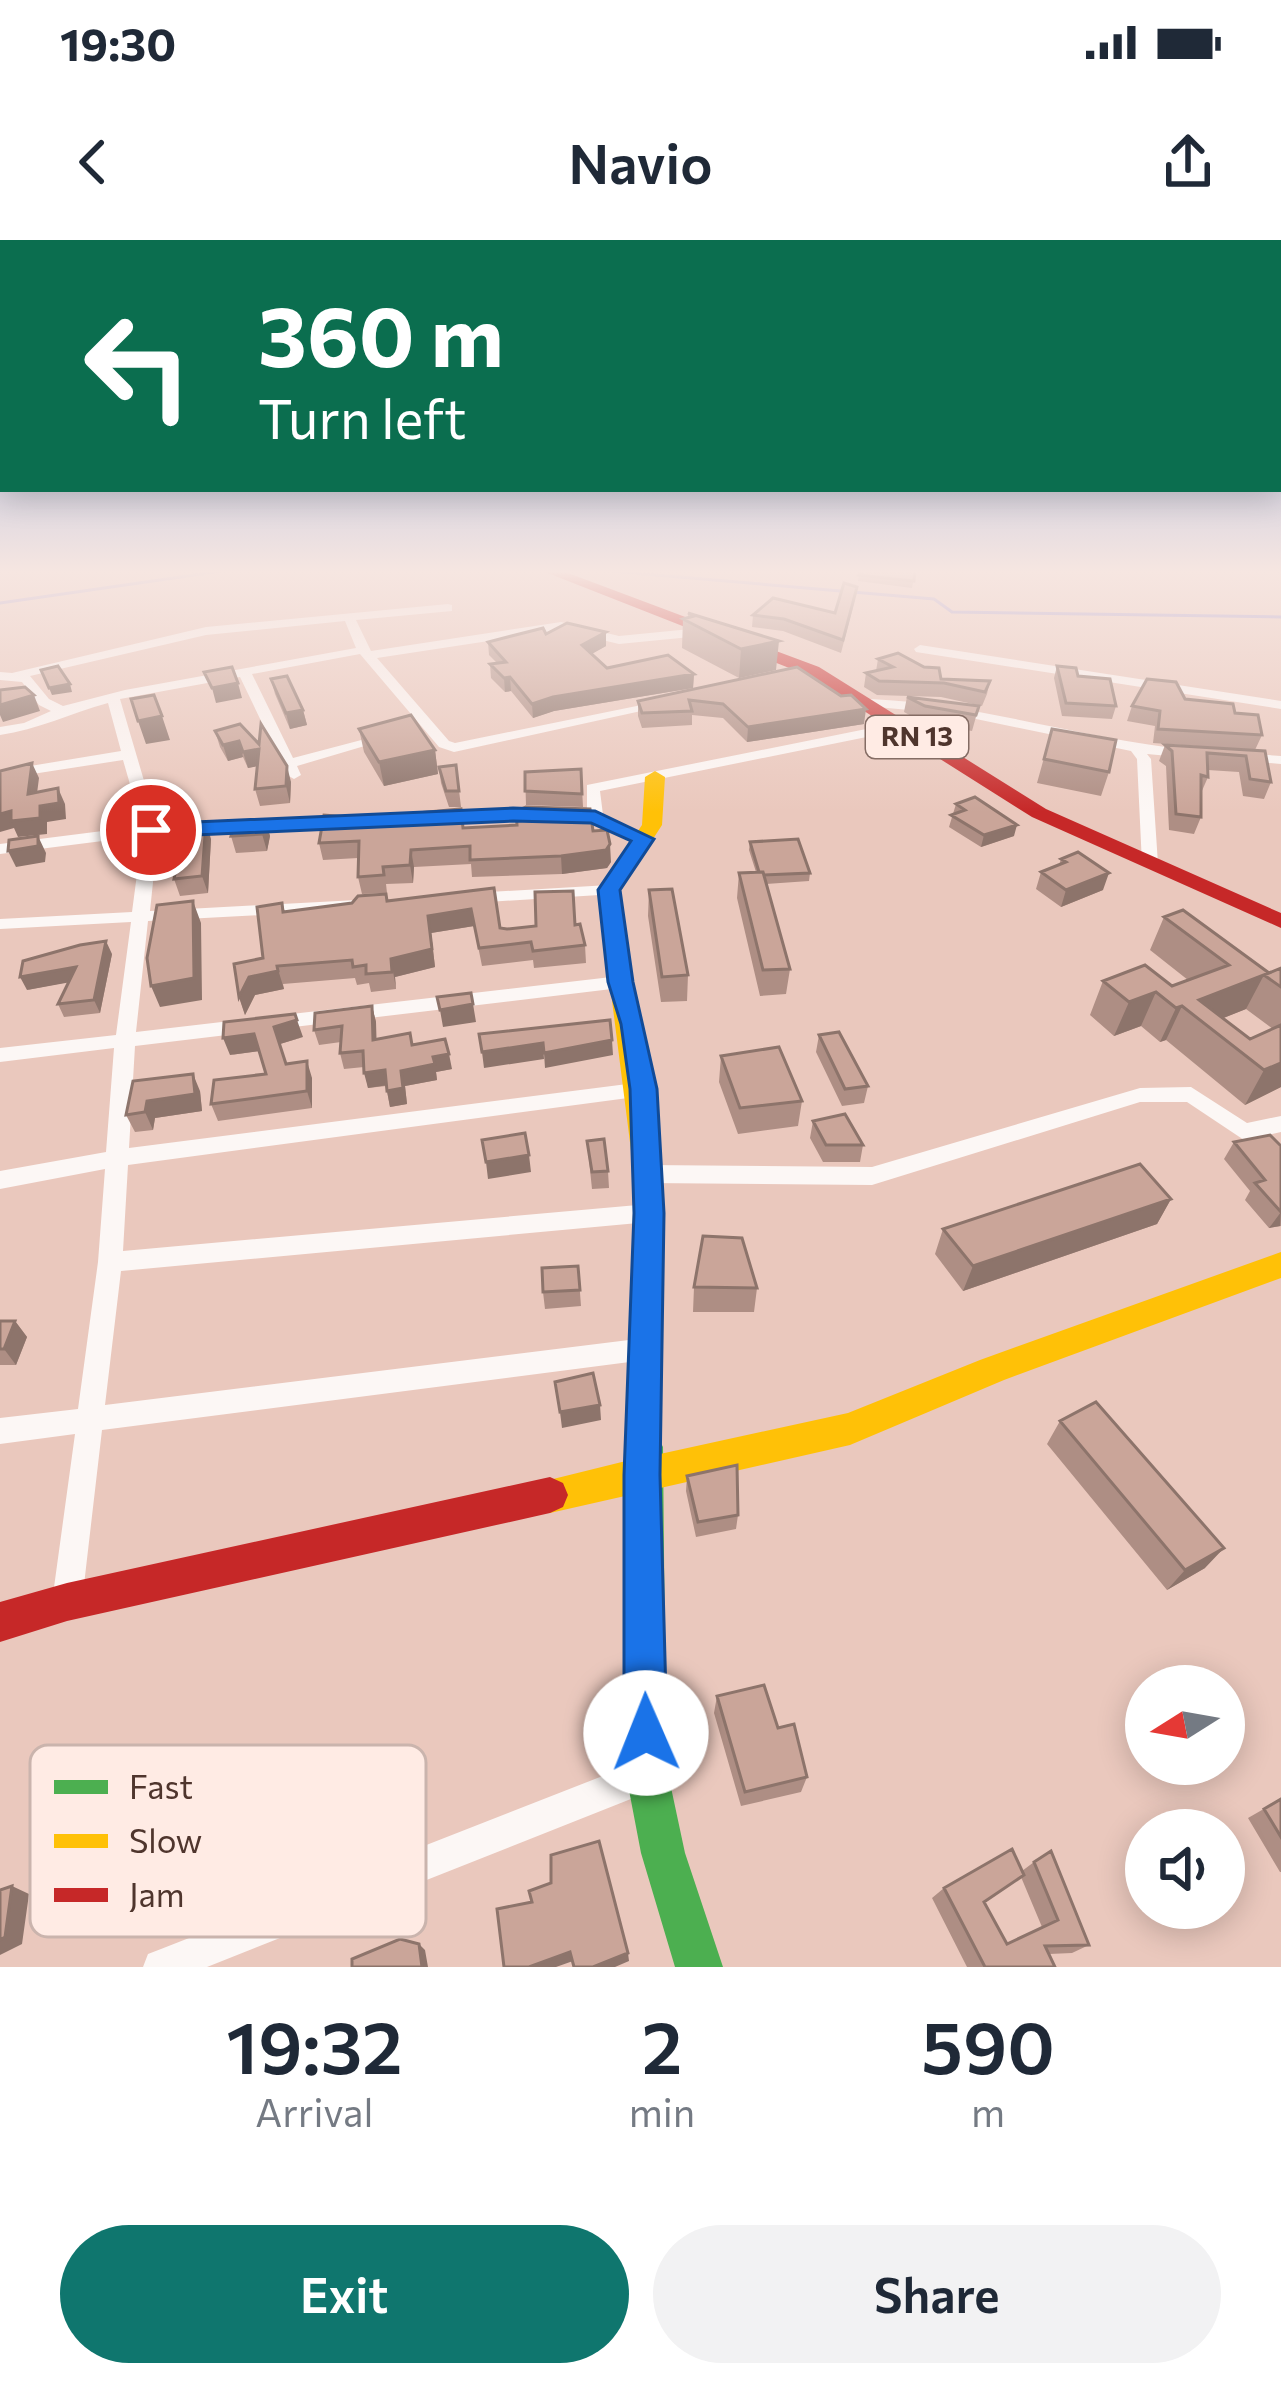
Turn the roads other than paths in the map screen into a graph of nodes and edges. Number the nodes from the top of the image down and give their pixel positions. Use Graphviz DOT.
graph roads {
  1 [pos="114,651"];
  2 [pos="378,651"];
  3 [pos="758,651"];
  4 [pos="930,651"];
  5 [pos="368,652"];
  6 [pos="245,674"];
  7 [pos="18,675"];
  8 [pos="0,676"];
  9 [pos="113,698"];
  10 [pos="676,701"];
  11 [pos="871,704"];
  12 [pos="1281,705"];
  13 [pos="62,711"];
  14 [pos="432,725"];
  15 [pos="901,726"];
  16 [pos="0,731"];
  17 [pos="1138,751"];
  18 [pos="126,755"];
  19 [pos="1281,760"];
  20 [pos="0,775"];
  21 [pos="656,777"];
  22 [pos="595,817"];
  23 [pos="422,818"];
  24 [pos="355,821"];
  25 [pos="151,830"];
  26 [pos="643,839"];
  27 [pos="0,849"];
  28 [pos="1150,864"];
  29 [pos="609,890"];
  30 [pos="443,900"];
  31 [pos="373,904"];
  32 [pos="137,918"];
  33 [pos="1281,921"];
  34 [pos="0,924"];
  35 [pos="620,982"];
  36 [pos="125,1039"];
  37 [pos="0,1055"];
  38 [pos="643,1089"];
  39 [pos="1281,1124"];
  40 [pos="118,1158"];
  41 [pos="647,1174"];
  42 [pos="0,1180"];
  43 [pos="649,1213"];
  44 [pos="110,1262"];
  45 [pos="1281,1265"];
  46 [pos="644,1349"];
  47 [pos="89,1417"];
  48 [pos="0,1431"];
  49 [pos="642,1475"];
  50 [pos="67,1602"];
  51 [pos="0,1622"];
  52 [pos="646,1776"];
  53 [pos="426,1863"];
  54 [pos="237,1937"];
  55 [pos="161,1967"];
  56 [pos="699,1967"];
  1 -- 7 [label="street"];
  2 -- 5 [label="street"];
  3 -- 11 [label="street, RN 13"];
  4 -- 12 [label="street"];
  5 -- 6 [label="street"];
  5 -- 14 [label="street"];
  6 -- 9 [label="street"];
  6 -- 14 [label="street"];
  7 -- 8 [label="street"];
  7 -- 13 [label="street"];
  9 -- 13 [label="street"];
  9 -- 18 [label="street"];
  10 -- 14 [label="street"];
  11 -- 15 [label="street, RN 13"];
  11 -- 17 [label="street"];
  13 -- 16 [label="street"];
  15 -- 21 [label="street"];
  15 -- 28 [label="street, RN 13"];
  17 -- 19 [label="street"];
  17 -- 28 [label="street"];
  18 -- 20 [label="street"];
  18 -- 25 [label="street"];
  21 -- 22 [label="street"];
  21 -- 26 [label="street"];
  22 -- 23 [label="street"];
  22 -- 26 [label="street"];
  24 -- 25 [label="street"];
  25 -- 27 [label="street"];
  25 -- 32 [label="street"];
  26 -- 29 [label="street"];
  28 -- 33 [label="street, RN 13"];
  29 -- 30 [label="street"];
  29 -- 35 [label="street"];
  31 -- 32 [label="street"];
  32 -- 34 [label="street"];
  32 -- 36 [label="street"];
  35 -- 36 [label="street"];
  35 -- 38 [label="street"];
  36 -- 37 [label="street"];
  36 -- 40 [label="street"];
  38 -- 40 [label="street"];
  38 -- 41 [label="street"];
  39 -- 41 [label="street"];
  40 -- 42 [label="street"];
  40 -- 44 [label="street"];
  41 -- 43 [label="street"];
  43 -- 44 [label="street"];
  43 -- 46 [label="street"];
  44 -- 47 [label="street"];
  45 -- 49 [label="street"];
  46 -- 47 [label="street"];
  46 -- 49 [label="street"];
  47 -- 48 [label="street"];
  47 -- 50 [label="street"];
  49 -- 50 [label="street"];
  49 -- 52 [label="street"];
  50 -- 51 [label="street"];
  52 -- 53 [label="street"];
  52 -- 56 [label="street"];
  54 -- 55 [label="street"];
}
